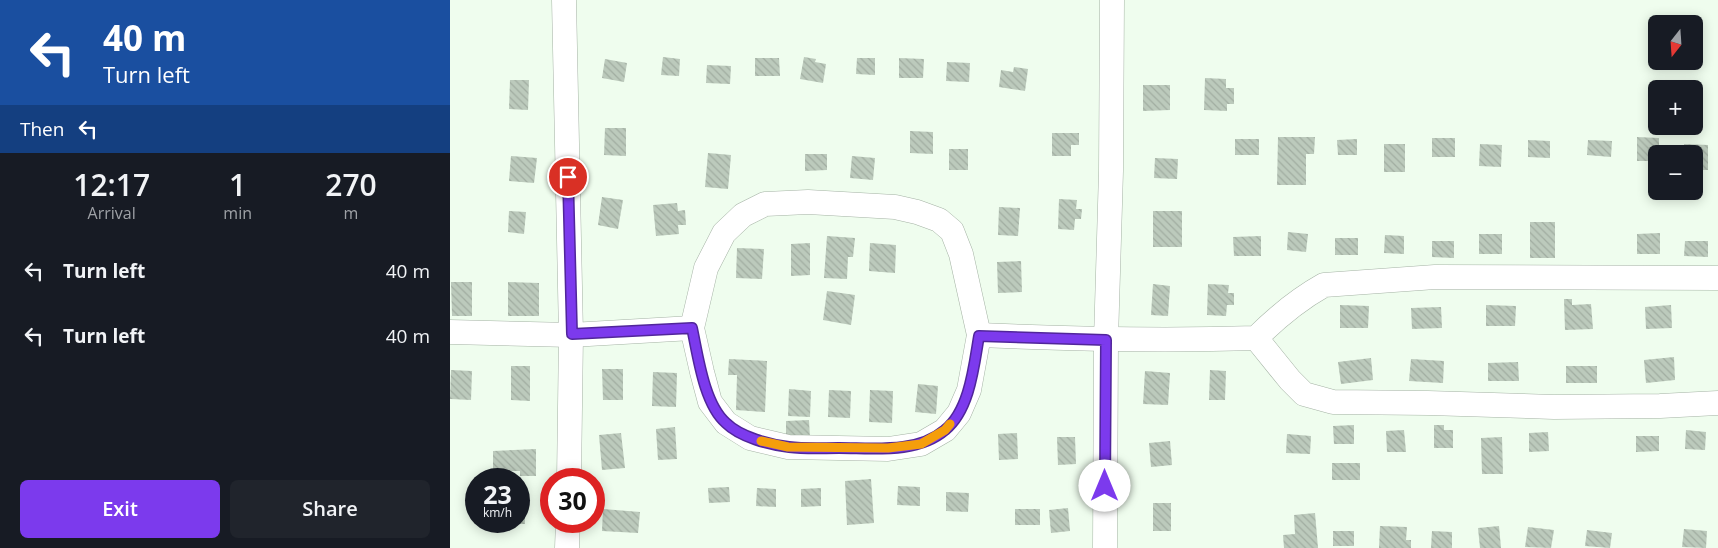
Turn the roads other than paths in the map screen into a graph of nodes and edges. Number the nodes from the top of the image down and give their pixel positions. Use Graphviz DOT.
graph roads {
  1 [pos="564,0"];
  2 [pos="1112,0"];
  3 [pos="1718,278"];
  4 [pos="692,328"];
  5 [pos="450,332"];
  6 [pos="572,334"];
  7 [pos="979,336"];
  8 [pos="1256,338"];
  9 [pos="1106,340"];
  10 [pos="1718,403"];
  11 [pos="569,468"];
  12 [pos="568,533"];
  13 [pos="567,548"];
  14 [pos="1105,548"];
  1 -- 6 [label="street"];
  2 -- 9 [label="street"];
  3 -- 8 [label="street"];
  4 -- 6 [label="street"];
  4 -- 7 [label="street"];
  4 -- 7 [label="street"];
  5 -- 6 [label="street"];
  6 -- 11 [label="street"];
  7 -- 9 [label="street"];
  8 -- 9 [label="street"];
  8 -- 10 [label="street"];
  9 -- 14 [label="street"];
  12 -- 13 [label="street"];
}
